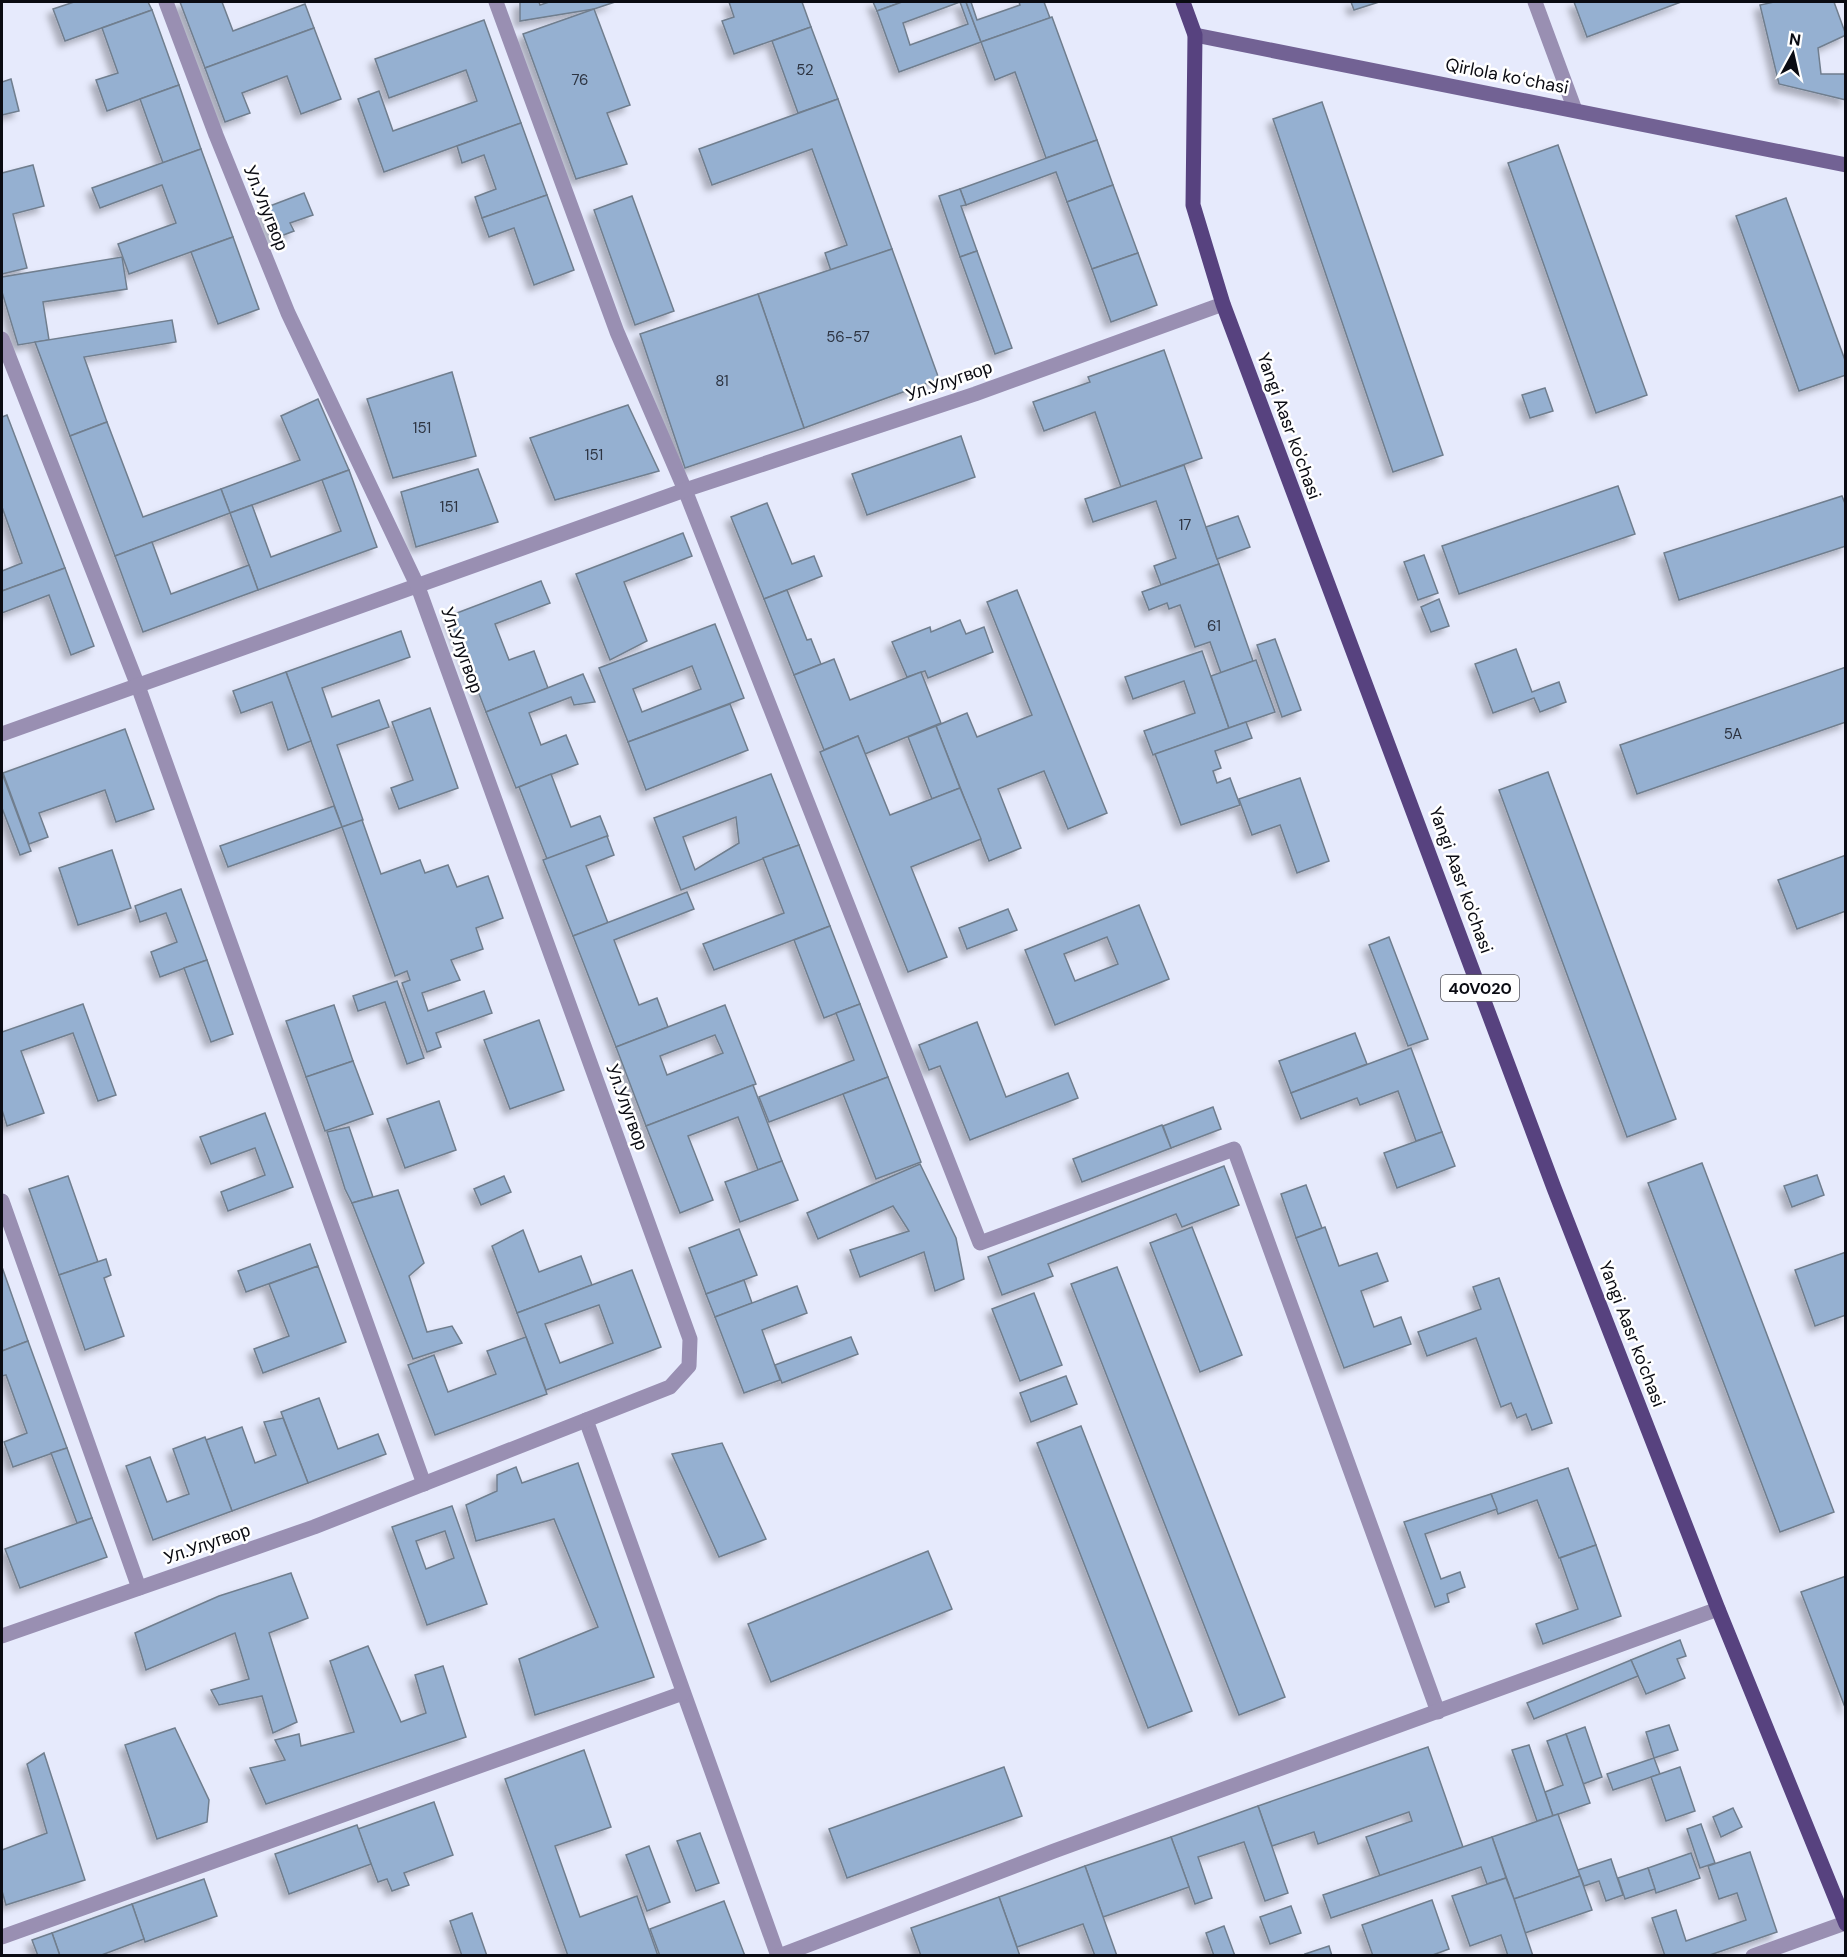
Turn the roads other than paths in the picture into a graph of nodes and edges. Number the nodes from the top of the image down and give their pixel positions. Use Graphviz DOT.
graph roads {
  1 [pos="166,2"];
  2 [pos="496,2"];
  3 [pos="1183,2"];
  4 [pos="1535,2"];
  5 [pos="1195,34"];
  6 [pos="1575,110"];
  7 [pos="1845,165"];
  8 [pos="1223,304"];
  9 [pos="2,339"];
  10 [pos="685,490"];
  11 [pos="418,587"];
  12 [pos="138,686"];
  13 [pos="2,734"];
  14 [pos="2,1201"];
  15 [pos="586,1420"];
  16 [pos="424,1484"];
  17 [pos="140,1588"];
  18 [pos="1718,1609"];
  19 [pos="2,1636"];
  20 [pos="683,1693"];
  21 [pos="1438,1712"];
  22 [pos="1845,1924"];
  23 [pos="2,1937"];
  24 [pos="778,1956"];
  25 [pos="1753,1956"];
  1 -- 11 [label="street, Ул.Улугвор"];
  2 -- 10 [label="street"];
  3 -- 5 [label="main road, 40V020"];
  4 -- 6 [label="street"];
  5 -- 6 [label="street, Qirlola koʻchasi"];
  5 -- 8 [label="main road, Yangi Aasr ko'chasi / 40V020"];
  6 -- 7 [label="street, Qirlola koʻchasi"];
  8 -- 10 [label="street, Ул.Улугвор"];
  8 -- 18 [label="main road, Yangi Aasr ko'chasi / 40V020"];
  9 -- 12 [label="street"];
  10 -- 11 [label="street, Ул.Улугвор"];
  10 -- 21 [label="street"];
  11 -- 12 [label="street, Ул.Улугвор"];
  11 -- 15 [label="street, Ул.Улугвор"];
  12 -- 13 [label="street, Ул.Улугвор"];
  12 -- 16 [label="street"];
  14 -- 17 [label="street"];
  15 -- 16 [label="street, Ул.Улугвор"];
  15 -- 20 [label="street"];
  16 -- 17 [label="street, Ул.Улугвор"];
  17 -- 19 [label="street, Ул.Улугвор"];
  18 -- 21 [label="street"];
  18 -- 22 [label="main road, Yangi Aasr ko'chasi / 40V020"];
  20 -- 23 [label="street"];
  20 -- 24 [label="street"];
  21 -- 24 [label="street"];
  22 -- 25 [label="street"];
}
